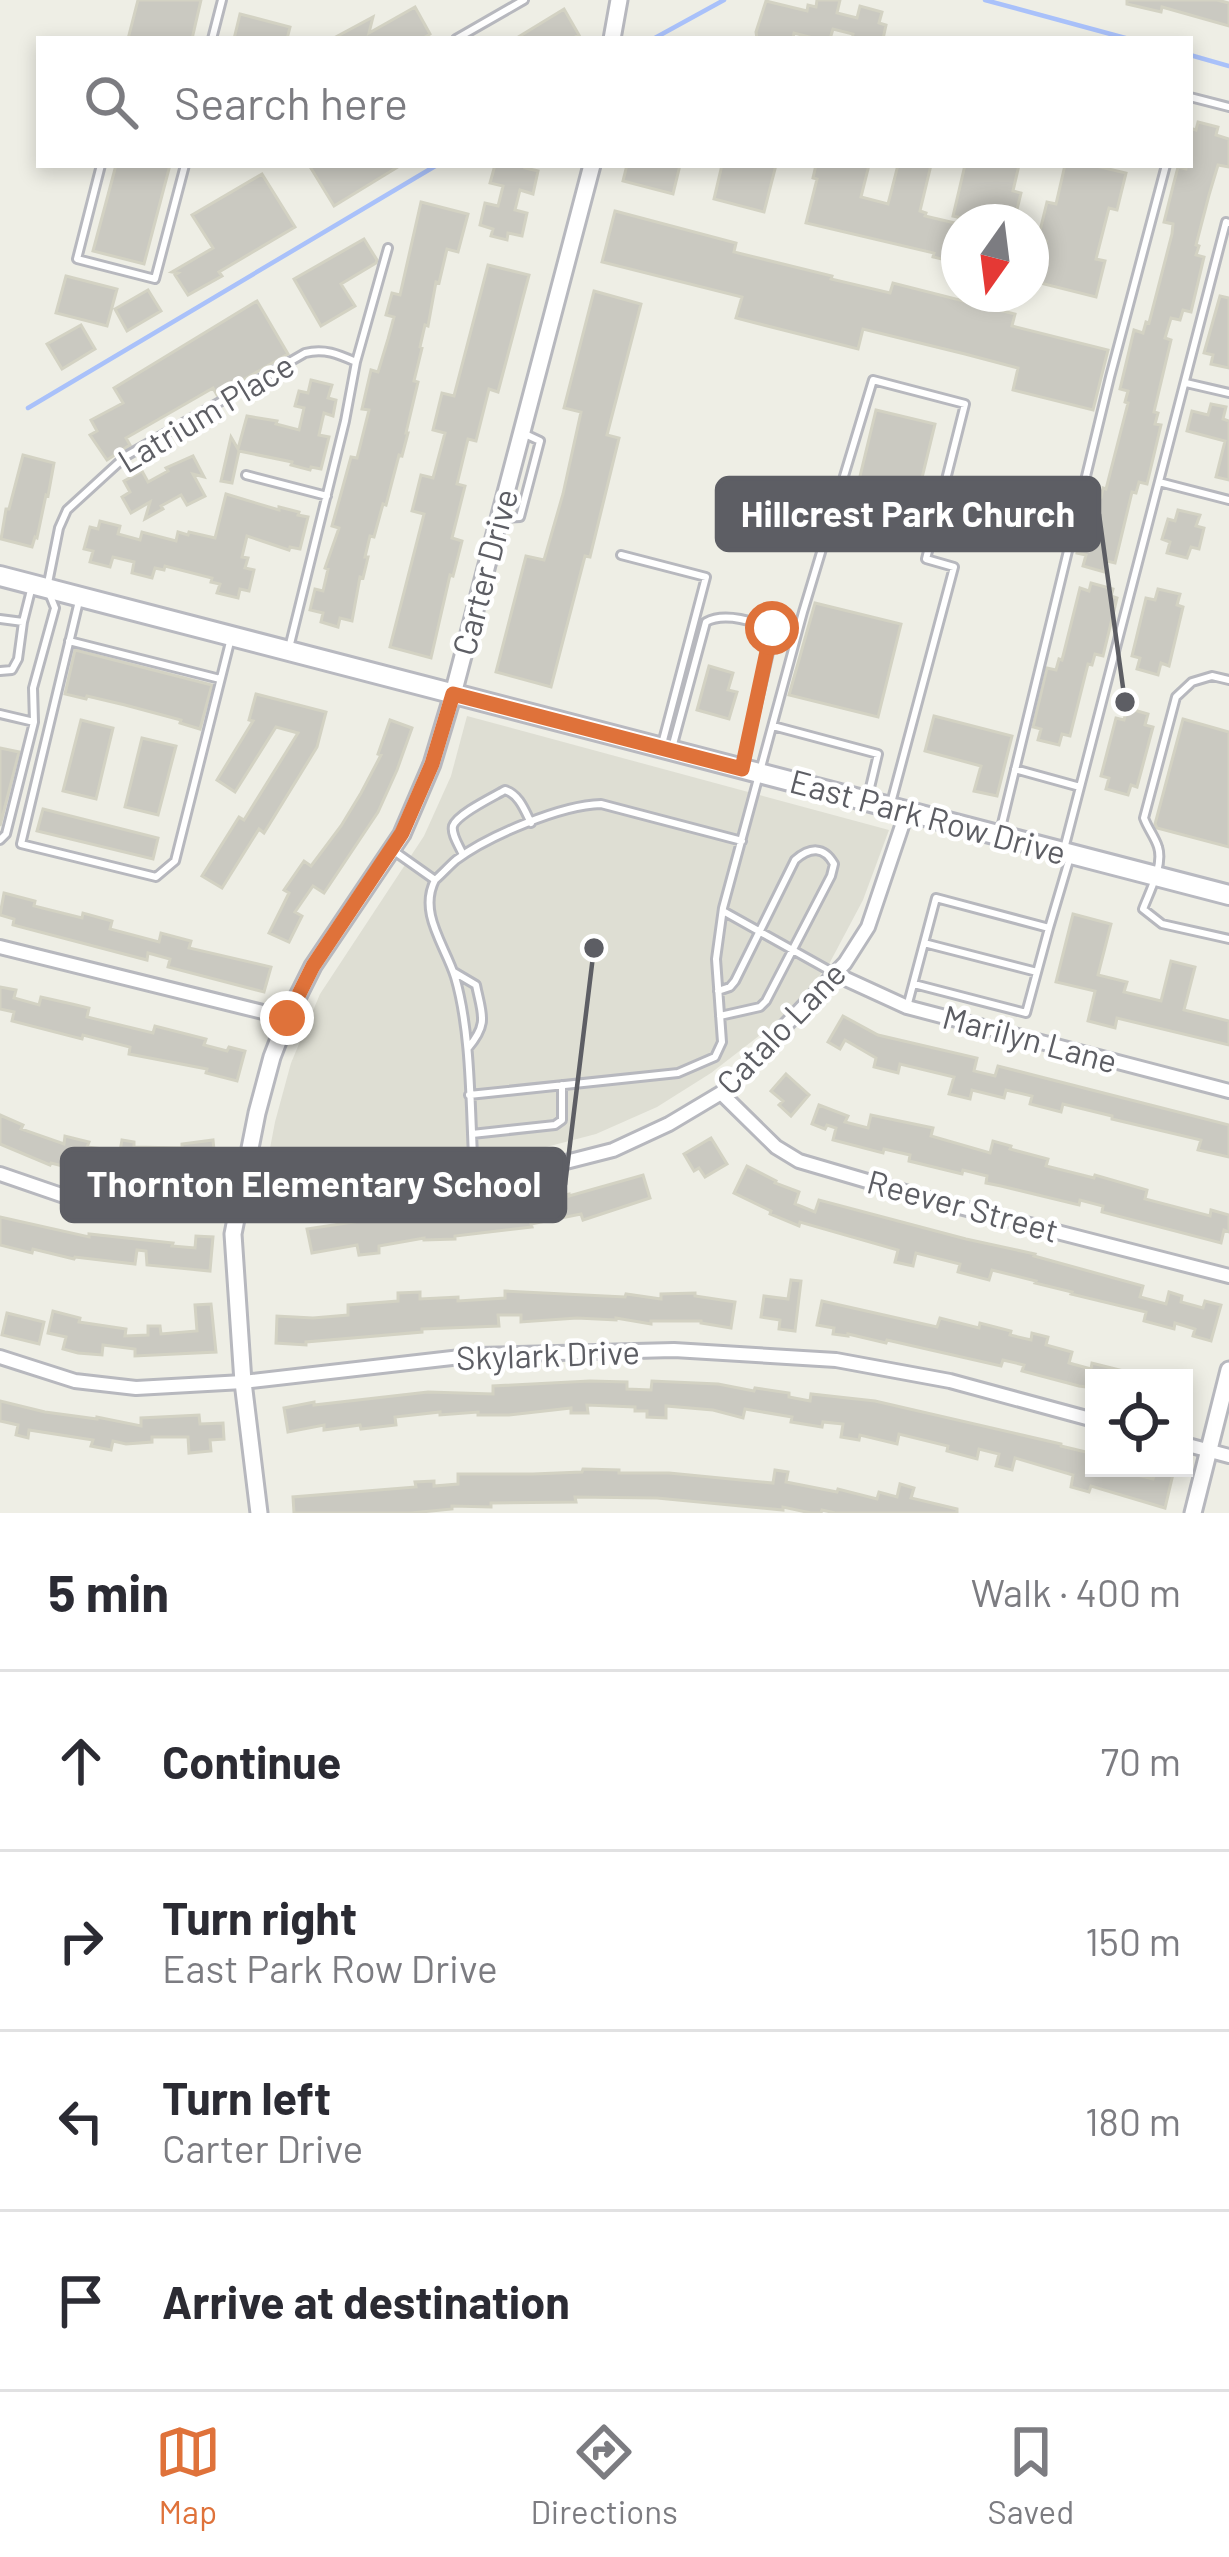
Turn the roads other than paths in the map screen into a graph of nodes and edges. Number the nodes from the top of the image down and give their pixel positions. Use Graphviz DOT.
graph roads {
  1 [pos="222,0"];
  2 [pos="524,0"];
  3 [pos="619,0"];
  4 [pos="213,36"];
  5 [pos="461,36"];
  6 [pos="613,36"];
  7 [pos="1193,98"];
  8 [pos="1229,106"];
  9 [pos="100,168"];
  10 [pos="184,168"];
  11 [pos="591,168"];
  12 [pos="1165,168"];
  13 [pos="1229,224"];
  14 [pos="388,248"];
  15 [pos="356,362"];
  16 [pos="1184,382"];
  17 [pos="1229,393"];
  18 [pos="246,476"];
  19 [pos="1159,482"];
  20 [pos="326,496"];
  21 [pos="1229,500"];
  22 [pos="621,555"];
  23 [pos="0,576"];
  24 [pos="39,586"];
  25 [pos="80,597"];
  26 [pos="0,619"];
  27 [pos="23,622"];
  28 [pos="231,636"];
  29 [pos="69,641"];
  30 [pos="289,651"];
  31 [pos="0,671"];
  32 [pos="220,679"];
  33 [pos="1229,680"];
  34 [pos="453,694"];
  35 [pos="0,714"];
  36 [pos="34,722"];
  37 [pos="773,726"];
  38 [pos="666,749"];
  39 [pos="1015,770"];
  40 [pos="751,771"];
  41 [pos="1080,787"];
  42 [pos="866,801"];
  43 [pos="898,809"];
  44 [pos="531,823"];
  45 [pos="999,835"];
  46 [pos="0,840"];
  47 [pos="742,841"];
  48 [pos="392,849"];
  49 [pos="1067,853"];
  50 [pos="464,856"];
  51 [pos="1154,876"];
  52 [pos="435,880"];
  53 [pos="1229,895"];
  54 [pos="722,910"];
  55 [pos="1049,928"];
  56 [pos="759,930"];
  57 [pos="1229,939"];
  58 [pos="924,943"];
  59 [pos="0,947"];
  60 [pos="792,948"];
  61 [pos="453,971"];
  62 [pos="1037,972"];
  63 [pos="836,974"];
  64 [pos="914,984"];
  65 [pos="718,992"];
  66 [pos="908,1007"];
  67 [pos="720,1016"];
  68 [pos="287,1018"];
  69 [pos="466,1051"];
  70 [pos="562,1085"];
  71 [pos="1229,1091"];
  72 [pos="721,1094"];
  73 [pos="469,1095"];
  74 [pos="472,1134"];
  75 [pos="0,1174"];
  76 [pos="474,1174"];
  77 [pos="242,1195"];
  78 [pos="1229,1276"];
  79 [pos="0,1358"];
  80 [pos="1229,1370"];
  81 [pos="243,1382"];
  82 [pos="1085,1418"];
  83 [pos="1193,1447"];
  84 [pos="1209,1451"];
  85 [pos="1229,1456"];
  86 [pos="259,1513"];
  87 [pos="1193,1513"];
  1 -- 4 [label="lane"];
  2 -- 5 [label="lane"];
  3 -- 6 [label="street"];
  7 -- 8 [label="lane"];
  9 -- 10 [label="lane"];
  11 -- 34 [label="street, Carter Drive"];
  12 -- 39 [label="lane"];
  13 -- 16 [label="lane"];
  14 -- 15 [label="lane"];
  15 -- 20 [label="lane"];
  15 -- 24 [label="lane, Latrium Place"];
  16 -- 17 [label="lane"];
  16 -- 19 [label="lane"];
  18 -- 20 [label="lane"];
  19 -- 21 [label="lane"];
  19 -- 41 [label="lane"];
  20 -- 30 [label="lane"];
  22 -- 38 [label="lane"];
  23 -- 24 [label="main road, East Park Row Drive"];
  24 -- 25 [label="main road, East Park Row Drive"];
  24 -- 27 [label="lane"];
  24 -- 36 [label="lane"];
  25 -- 28 [label="main road, East Park Row Drive"];
  25 -- 29 [label="lane"];
  26 -- 27 [label="lane"];
  27 -- 31 [label="lane"];
  28 -- 30 [label="main road, East Park Row Drive"];
  28 -- 32 [label="lane"];
  29 -- 32 [label="lane"];
  29 -- 32 [label="lane"];
  30 -- 34 [label="main road, East Park Row Drive"];
  33 -- 51 [label="lane"];
  34 -- 38 [label="main road, East Park Row Drive"];
  34 -- 48 [label="street, Carter Drive"];
  35 -- 36 [label="lane"];
  36 -- 46 [label="lane"];
  37 -- 40 [label="lane"];
  37 -- 42 [label="lane"];
  37 -- 43 [label="lane"];
  38 -- 40 [label="main road, East Park Row Drive"];
  38 -- 40 [label="lane"];
  39 -- 41 [label="lane"];
  39 -- 45 [label="lane"];
  40 -- 42 [label="main road, East Park Row Drive"];
  40 -- 47 [label="lane"];
  41 -- 49 [label="lane"];
  42 -- 43 [label="main road, East Park Row Drive"];
  43 -- 45 [label="main road, East Park Row Drive"];
  43 -- 63 [label="street, Catalo Lane"];
  44 -- 47 [label="lane"];
  44 -- 50 [label="lane"];
  44 -- 50 [label="lane"];
  45 -- 49 [label="main road, East Park Row Drive"];
  47 -- 54 [label="lane"];
  48 -- 52 [label="lane"];
  48 -- 68 [label="street, Carter Drive"];
  49 -- 51 [label="main road, East Park Row Drive"];
  49 -- 55 [label="lane"];
  50 -- 52 [label="lane"];
  51 -- 53 [label="main road, East Park Row Drive"];
  51 -- 57 [label="lane"];
  52 -- 61 [label="lane"];
  54 -- 56 [label="lane"];
  54 -- 65 [label="lane"];
  55 -- 58 [label="lane"];
  55 -- 62 [label="lane"];
  56 -- 60 [label="lane"];
  56 -- 60 [label="lane"];
  56 -- 65 [label="lane"];
  58 -- 62 [label="lane"];
  58 -- 64 [label="lane"];
  59 -- 68 [label="street"];
  60 -- 63 [label="lane"];
  60 -- 67 [label="lane"];
  61 -- 69 [label="lane"];
  61 -- 69 [label="lane"];
  62 -- 64 [label="lane"];
  63 -- 66 [label="street, Marilyn Lane"];
  63 -- 72 [label="street, Catalo Lane"];
  64 -- 66 [label="lane"];
  65 -- 67 [label="lane"];
  66 -- 71 [label="street, Marilyn Lane"];
  67 -- 70 [label="lane"];
  68 -- 77 [label="street, Carter Drive"];
  69 -- 73 [label="lane"];
  70 -- 73 [label="lane"];
  70 -- 74 [label="lane"];
  72 -- 76 [label="street, Catalo Lane"];
  72 -- 78 [label="street, Reever Street"];
  73 -- 74 [label="lane"];
  74 -- 76 [label="lane"];
  75 -- 77 [label="street, Catalo Lane"];
  76 -- 77 [label="street, Catalo Lane"];
  77 -- 81 [label="street, Carter Drive"];
  79 -- 81 [label="street, Skylark Drive"];
  80 -- 84 [label="street"];
  81 -- 82 [label="street, Skylark Drive"];
  81 -- 86 [label="street, Carter Drive"];
  83 -- 84 [label="street"];
  84 -- 85 [label="street"];
  84 -- 87 [label="street"];
}
